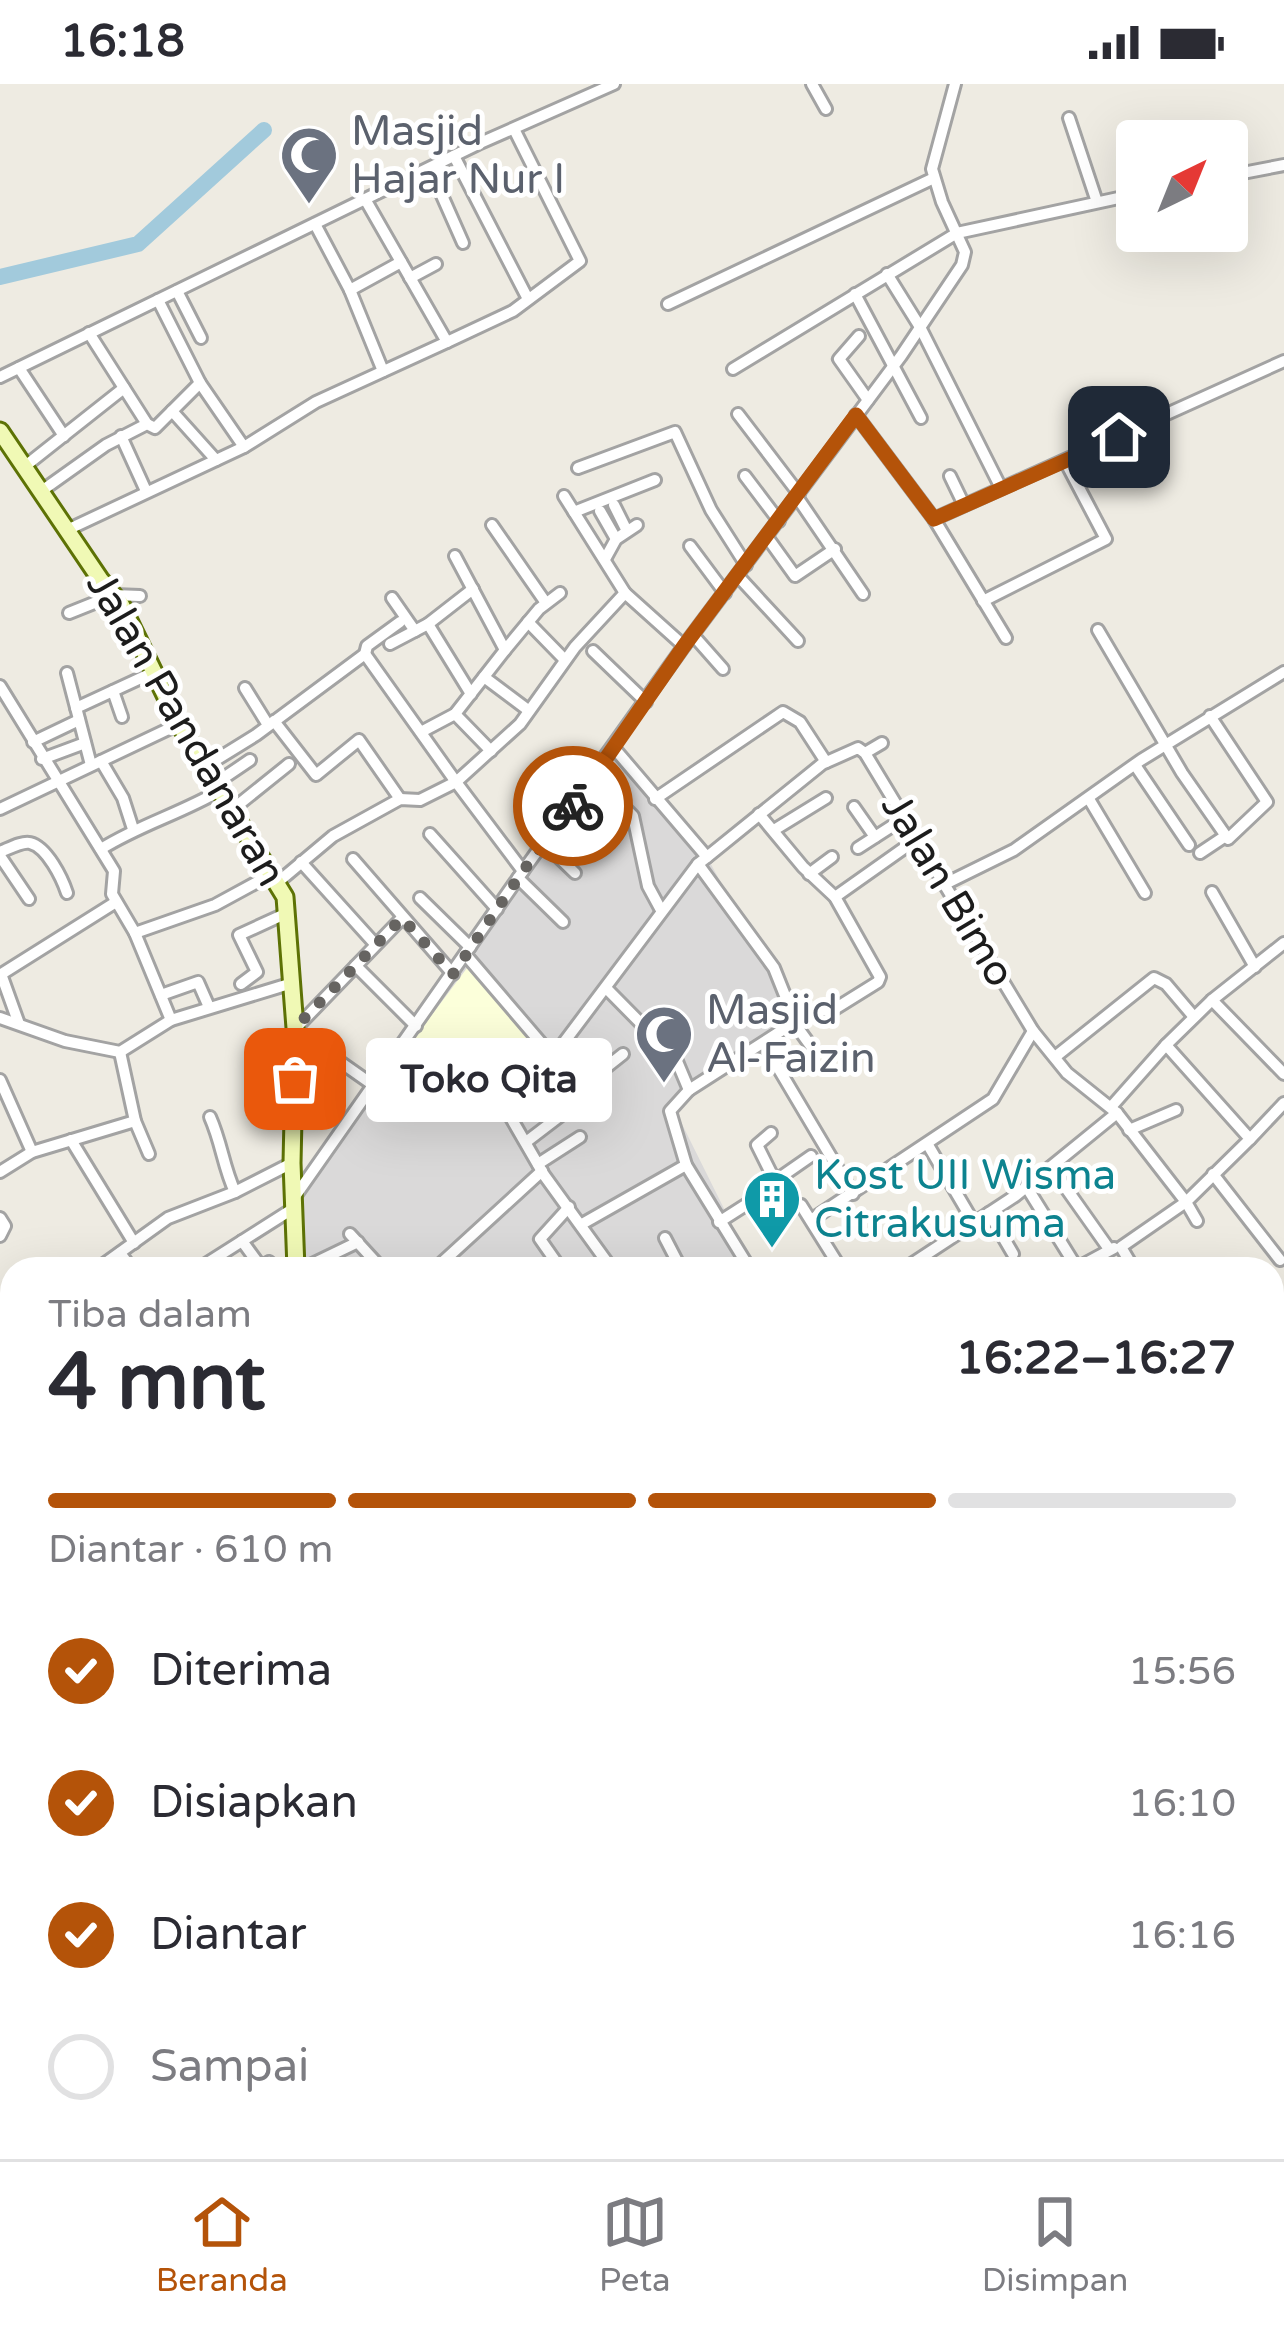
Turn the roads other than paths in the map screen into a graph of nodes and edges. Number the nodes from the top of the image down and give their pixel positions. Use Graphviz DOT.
graph roads {
  1 [pos="614,84"];
  2 [pos="812,84"];
  3 [pos="955,84"];
  4 [pos="826,109"];
  5 [pos="1069,118"];
  6 [pos="514,129"];
  7 [pos="454,156"];
  8 [pos="441,162"];
  9 [pos="1284,165"];
  10 [pos="1248,172"];
  11 [pos="934,178"];
  12 [pos="1116,198"];
  13 [pos="364,199"];
  14 [pos="1097,202"];
  15 [pos="314,224"];
  16 [pos="957,233"];
  17 [pos="463,243"];
  18 [pos="401,262"];
  19 [pos="436,264"];
  20 [pos="887,274"];
  21 [pos="410,278"];
  22 [pos="177,290"];
  23 [pos="350,290"];
  24 [pos="855,294"];
  25 [pos="528,299"];
  26 [pos="158,300"];
  27 [pos="668,304"];
  28 [pos="920,327"];
  29 [pos="89,334"];
  30 [pos="860,336"];
  31 [pos="201,338"];
  32 [pos="447,342"];
  33 [pos="1284,361"];
  34 [pos="894,364"];
  35 [pos="19,368"];
  36 [pos="733,369"];
  37 [pos="383,371"];
  38 [pos="0,376"];
  39 [pos="200,383"];
  40 [pos="124,388"];
  41 [pos="868,400"];
  42 [pos="172,411"];
  43 [pos="738,414"];
  44 [pos="856,415"];
  45 [pos="921,418"];
  46 [pos="147,424"];
  47 [pos="0,431"];
  48 [pos="64,436"];
  49 [pos="122,436"];
  50 [pos="244,446"];
  51 [pos="216,460"];
  52 [pos="1065,461"];
  53 [pos="24,467"];
  54 [pos="578,468"];
  55 [pos="745,476"];
  56 [pos="950,476"];
  57 [pos="655,480"];
  58 [pos="1001,488"];
  59 [pos="146,491"];
  60 [pos="40,492"];
  61 [pos="798,495"];
  62 [pos="564,496"];
  63 [pos="614,505"];
  64 [pos="964,505"];
  65 [pos="600,511"];
  66 [pos="574,512"];
  67 [pos="934,519"];
  68 [pos="779,521"];
  69 [pos="492,525"];
  70 [pos="67,530"];
  71 [pos="767,537"];
  72 [pos="616,539"];
  73 [pos="690,546"];
  74 [pos="835,549"];
  75 [pos="455,556"];
  76 [pos="605,560"];
  77 [pos="742,571"];
  78 [pos="472,589"];
  79 [pos="560,593"];
  80 [pos="625,593"];
  81 [pos="724,593"];
  82 [pos="863,594"];
  83 [pos="114,595"];
  84 [pos="140,596"];
  85 [pos="392,598"];
  86 [pos="983,601"];
  87 [pos="547,603"];
  88 [pos="69,613"];
  89 [pos="400,622"];
  90 [pos="528,622"];
  91 [pos="428,624"];
  92 [pos="1098,630"];
  93 [pos="415,631"];
  94 [pos="692,635"];
  95 [pos="1006,638"];
  96 [pos="798,641"];
  97 [pos="390,644"];
  98 [pos="684,646"];
  99 [pos="505,650"];
  100 [pos="593,651"];
  101 [pos="365,654"];
  102 [pos="565,660"];
  103 [pos="723,669"];
  104 [pos="156,671"];
  105 [pos="1284,672"];
  106 [pos="67,673"];
  107 [pos="484,677"];
  108 [pos="0,686"];
  109 [pos="245,688"];
  110 [pos="113,691"];
  111 [pos="472,694"];
  112 [pos="646,702"];
  113 [pos="528,710"];
  114 [pos="78,714"];
  115 [pos="455,715"];
  116 [pos="1210,716"];
  117 [pos="122,717"];
  118 [pos="271,723"];
  119 [pos="179,724"];
  120 [pos="421,733"];
  121 [pos="33,742"];
  122 [pos="85,743"];
  123 [pos="882,743"];
  124 [pos="1166,744"];
  125 [pos="614,748"];
  126 [pos="491,752"];
  127 [pos="865,754"];
  128 [pos="42,759"];
  129 [pos="250,760"];
  130 [pos="826,762"];
  131 [pos="96,763"];
  132 [pos="289,764"];
  133 [pos="1135,764"];
  134 [pos="206,766"];
  135 [pos="594,776"];
  136 [pos="58,782"];
  137 [pos="456,782"];
  138 [pos="219,786"];
  139 [pos="826,798"];
  140 [pos="400,799"];
  141 [pos="1089,799"];
  142 [pos="655,800"];
  143 [pos="1267,803"];
  144 [pos="1284,803"];
  145 [pos="854,807"];
  146 [pos="0,809"];
  147 [pos="232,809"];
  148 [pos="759,814"];
  149 [pos="903,819"];
  150 [pos="133,829"];
  151 [pos="774,830"];
  152 [pos="430,834"];
  153 [pos="875,837"];
  154 [pos="1224,837"];
  155 [pos="917,839"];
  156 [pos="545,844"];
  157 [pos="859,848"];
  158 [pos="101,849"];
  159 [pos="0,854"];
  160 [pos="832,856"];
  161 [pos="353,860"];
  162 [pos="702,860"];
  163 [pos="301,862"];
  164 [pos="575,873"];
  165 [pos="520,874"];
  166 [pos="809,874"];
  167 [pos="274,878"];
  168 [pos="947,883"];
  169 [pos="67,892"];
  170 [pos="1212,892"];
  171 [pos="1144,893"];
  172 [pos="835,897"];
  173 [pos="420,898"];
  174 [pos="29,899"];
  175 [pos="116,902"];
  176 [pos="496,909"];
  177 [pos="661,910"];
  178 [pos="287,913"];
  179 [pos="402,918"];
  180 [pos="563,922"];
  181 [pos="135,933"];
  182 [pos="1284,943"];
  183 [pos="375,944"];
  184 [pos="468,950"];
  185 [pos="356,966"];
  186 [pos="1255,967"];
  187 [pos="453,974"];
  188 [pos="1,975"];
  189 [pos="241,984"];
  190 [pos="289,984"];
  191 [pos="606,988"];
  192 [pos="161,994"];
  193 [pos="1212,1000"];
  194 [pos="209,1007"];
  195 [pos="792,1015"];
  196 [pos="1194,1017"];
  197 [pos="171,1020"];
  198 [pos="2,1021"];
  199 [pos="19,1024"];
  200 [pos="416,1026"];
  201 [pos="298,1031"];
  202 [pos="1033,1031"];
  203 [pos="405,1041"];
  204 [pos="764,1044"];
  205 [pos="1166,1046"];
  206 [pos="813,1049"];
  207 [pos="120,1052"];
  208 [pos="623,1054"];
  209 [pos="1055,1057"];
  210 [pos="554,1058"];
  211 [pos="1284,1074"];
  212 [pos="0,1080"];
  213 [pos="440,1084"];
  214 [pos="373,1085"];
  215 [pos="580,1088"];
  216 [pos="689,1090"];
  217 [pos="1284,1103"];
  218 [pos="595,1107"];
  219 [pos="1114,1110"];
  220 [pos="1176,1110"];
  221 [pos="560,1116"];
  222 [pos="210,1117"];
  223 [pos="135,1121"];
  224 [pos="1130,1130"];
  225 [pos="771,1133"];
  226 [pos="580,1137"];
  227 [pos="1250,1139"];
  228 [pos="71,1140"];
  229 [pos="526,1142"];
  230 [pos="928,1145"];
  231 [pos="32,1152"];
  232 [pos="149,1154"];
  233 [pos="812,1156"];
  234 [pos="292,1163"];
  235 [pos="686,1165"];
  236 [pos="540,1167"];
  237 [pos="1051,1167"];
  238 [pos="0,1172"];
  239 [pos="1213,1174"];
  240 [pos="776,1183"];
  241 [pos="1026,1186"];
  242 [pos="235,1192"];
  243 [pos="854,1193"];
  244 [pos="1186,1202"];
  245 [pos="294,1203"];
  246 [pos="569,1207"];
  247 [pos="989,1213"];
  248 [pos="0,1218"];
  249 [pos="812,1220"];
  250 [pos="1197,1221"];
  251 [pos="719,1222"];
  252 [pos="974,1223"];
  253 [pos="582,1224"];
  254 [pos="0,1235"];
  255 [pos="665,1238"];
  256 [pos="242,1240"];
  257 [pos="134,1243"];
  258 [pos="1115,1248"];
  259 [pos="120,1253"];
  260 [pos="1013,1254"];
  261 [pos="114,1257"];
  262 [pos="123,1257"];
  263 [pos="216,1257"];
  264 [pos="254,1257"];
  265 [pos="291,1257"];
  266 [pos="312,1257"];
  267 [pos="371,1257"];
  268 [pos="447,1257"];
  269 [pos="553,1257"];
  270 [pos="604,1257"];
  271 [pos="675,1257"];
  272 [pos="742,1257"];
  273 [pos="834,1257"];
  274 [pos="924,1257"];
  275 [pos="1069,1257"];
  276 [pos="1097,1257"];
  277 [pos="1123,1257"];
  278 [pos="1281,1257"];
  1 -- 6 [label="street"];
  2 -- 4 [label="street"];
  3 -- 11 [label="street"];
  5 -- 14 [label="street"];
  6 -- 7 [label="street"];
  6 -- 25 [label="street"];
  7 -- 8 [label="street"];
  7 -- 25 [label="street"];
  8 -- 13 [label="street"];
  8 -- 17 [label="street"];
  9 -- 10 [label="street"];
  11 -- 16 [label="street"];
  11 -- 27 [label="street"];
  12 -- 14 [label="street"];
  13 -- 15 [label="street"];
  13 -- 18 [label="street"];
  14 -- 16 [label="street"];
  15 -- 22 [label="street"];
  15 -- 23 [label="street"];
  16 -- 20 [label="street"];
  16 -- 28 [label="street"];
  18 -- 21 [label="street"];
  18 -- 23 [label="street"];
  19 -- 21 [label="street"];
  20 -- 24 [label="street"];
  20 -- 28 [label="street"];
  21 -- 32 [label="street"];
  22 -- 26 [label="street"];
  22 -- 31 [label="street"];
  23 -- 37 [label="street"];
  24 -- 34 [label="street"];
  24 -- 36 [label="street"];
  25 -- 32 [label="street"];
  26 -- 29 [label="street"];
  26 -- 39 [label="street"];
  28 -- 34 [label="street"];
  28 -- 58 [label="street"];
  29 -- 35 [label="street"];
  29 -- 40 [label="street"];
  30 -- 41 [label="street"];
  32 -- 37 [label="street"];
  33 -- 52 [label="street"];
  34 -- 41 [label="street"];
  34 -- 45 [label="street"];
  35 -- 38 [label="street"];
  35 -- 48 [label="street"];
  37 -- 50 [label="street"];
  39 -- 42 [label="street"];
  39 -- 50 [label="street"];
  40 -- 46 [label="street"];
  40 -- 48 [label="street"];
  41 -- 44 [label="street"];
  42 -- 46 [label="street"];
  42 -- 51 [label="street"];
  43 -- 61 [label="street"];
  44 -- 61 [label="street"];
  44 -- 67 [label="street"];
  46 -- 49 [label="street"];
  47 -- 53 [label="main road, Jalan Pandanaran"];
  48 -- 53 [label="street"];
  49 -- 59 [label="street"];
  49 -- 60 [label="street"];
  50 -- 51 [label="street"];
  51 -- 59 [label="street"];
  52 -- 58 [label="street"];
  52 -- 86 [label="street"];
  53 -- 60 [label="main road, Jalan Pandanaran"];
  54 -- 77 [label="street"];
  55 -- 68 [label="street"];
  56 -- 64 [label="street"];
  57 -- 66 [label="street"];
  58 -- 64 [label="street"];
  59 -- 70 [label="street"];
  60 -- 70 [label="main road, Jalan Pandanaran"];
  61 -- 68 [label="street"];
  61 -- 74 [label="street"];
  62 -- 66 [label="street"];
  63 -- 72 [label="street"];
  64 -- 67 [label="street"];
  65 -- 72 [label="street"];
  66 -- 76 [label="street"];
  67 -- 86 [label="street"];
  68 -- 71 [label="street"];
  69 -- 87 [label="street"];
  70 -- 83 [label="main road, Jalan Pandanaran"];
  71 -- 74 [label="street"];
  71 -- 77 [label="street"];
  72 -- 76 [label="street"];
  73 -- 81 [label="street"];
  74 -- 82 [label="street"];
  75 -- 78 [label="street"];
  76 -- 80 [label="street"];
  77 -- 81 [label="street"];
  77 -- 96 [label="street"];
  78 -- 91 [label="street"];
  78 -- 99 [label="street"];
  79 -- 87 [label="street"];
  80 -- 98 [label="street"];
  80 -- 102 [label="street"];
  81 -- 94 [label="street"];
  83 -- 84 [label="street"];
  83 -- 88 [label="street"];
  83 -- 104 [label="main road, Jalan Pandanaran"];
  85 -- 93 [label="street"];
  86 -- 95 [label="street"];
  87 -- 90 [label="street"];
  89 -- 101 [label="street"];
  90 -- 99 [label="street"];
  90 -- 102 [label="street"];
  91 -- 93 [label="street"];
  91 -- 111 [label="street"];
  92 -- 124 [label="street"];
  93 -- 97 [label="street"];
  94 -- 98 [label="street"];
  94 -- 103 [label="street"];
  98 -- 112 [label="street"];
  99 -- 107 [label="street"];
  100 -- 112 [label="street"];
  101 -- 118 [label="street"];
  101 -- 120 [label="street"];
  102 -- 113 [label="street"];
  104 -- 110 [label="street"];
  104 -- 119 [label="main road, Jalan Pandanaran"];
  105 -- 116 [label="street"];
  106 -- 114 [label="street"];
  107 -- 111 [label="street"];
  107 -- 113 [label="street"];
  108 -- 121 [label="street"];
  109 -- 118 [label="street"];
  110 -- 114 [label="street"];
  110 -- 117 [label="street"];
  111 -- 115 [label="street"];
  112 -- 125 [label="street"];
  113 -- 126 [label="street"];
  114 -- 121 [label="street"];
  114 -- 122 [label="street"];
  115 -- 120 [label="street"];
  115 -- 126 [label="street"];
  116 -- 124 [label="street"];
  116 -- 143 [label="street"];
  118 -- 134 [label="street"];
  118 -- 140 [label="street"];
  119 -- 131 [label="street"];
  119 -- 134 [label="main road, Jalan Pandanaran"];
  120 -- 137 [label="street"];
  121 -- 128 [label="street"];
  122 -- 128 [label="street"];
  122 -- 131 [label="street"];
  123 -- 127 [label="street"];
  124 -- 133 [label="street"];
  124 -- 154 [label="street"];
  125 -- 135 [label="street"];
  125 -- 142 [label="street"];
  126 -- 137 [label="street"];
  127 -- 130 [label="street, Jalan Bimo"];
  127 -- 149 [label="street, Jalan Bimo"];
  128 -- 136 [label="street"];
  129 -- 138 [label="street"];
  130 -- 142 [label="street"];
  130 -- 148 [label="street, Jalan Bimo"];
  131 -- 136 [label="street"];
  131 -- 150 [label="street"];
  132 -- 147 [label="street"];
  133 -- 141 [label="street"];
  133 -- 154 [label="street"];
  134 -- 138 [label="main road, Jalan Pandanaran"];
  135 -- 156 [label="street"];
  135 -- 177 [label="street"];
  136 -- 146 [label="street"];
  136 -- 158 [label="street"];
  137 -- 140 [label="street"];
  137 -- 165 [label="street"];
  138 -- 147 [label="main road, Jalan Pandanaran"];
  138 -- 150 [label="street"];
  139 -- 151 [label="street"];
  140 -- 163 [label="street"];
  141 -- 168 [label="street"];
  141 -- 171 [label="street"];
  142 -- 162 [label="street"];
  143 -- 144 [label="street"];
  143 -- 154 [label="street"];
  145 -- 153 [label="street"];
  147 -- 167 [label="main road, Jalan Pandanaran"];
  148 -- 151 [label="street"];
  148 -- 162 [label="street, Jalan Bimo"];
  149 -- 153 [label="street"];
  149 -- 155 [label="street, Jalan Bimo"];
  150 -- 158 [label="street"];
  151 -- 166 [label="street"];
  152 -- 176 [label="street"];
  153 -- 157 [label="street"];
  155 -- 168 [label="street, Jalan Bimo"];
  155 -- 172 [label="street"];
  156 -- 164 [label="street"];
  156 -- 165 [label="street"];
  158 -- 175 [label="street"];
  159 -- 169 [label="street"];
  159 -- 174 [label="street"];
  160 -- 166 [label="street"];
  161 -- 179 [label="street"];
  162 -- 177 [label="street, Jalan Bimo"];
  162 -- 195 [label="street"];
  163 -- 167 [label="street"];
  163 -- 183 [label="street"];
  165 -- 176 [label="street"];
  165 -- 180 [label="street"];
  166 -- 172 [label="street"];
  167 -- 178 [label="main road, Jalan Pandanaran"];
  167 -- 181 [label="street"];
  168 -- 202 [label="street, Jalan Bimo"];
  170 -- 186 [label="street"];
  172 -- 195 [label="street"];
  173 -- 184 [label="street"];
  175 -- 181 [label="street"];
  175 -- 188 [label="street"];
  176 -- 184 [label="street"];
  177 -- 191 [label="street, Jalan Bimo"];
  178 -- 189 [label="street"];
  178 -- 190 [label="main road, Jalan Pandanaran"];
  179 -- 183 [label="street"];
  179 -- 187 [label="street"];
  181 -- 192 [label="street"];
  182 -- 186 [label="street"];
  183 -- 185 [label="street"];
  184 -- 187 [label="street"];
  184 -- 210 [label="street"];
  185 -- 200 [label="street"];
  185 -- 201 [label="street"];
  186 -- 193 [label="street"];
  187 -- 200 [label="street"];
  188 -- 199 [label="street"];
  190 -- 194 [label="street"];
  190 -- 201 [label="main road, Jalan Pandanaran"];
  191 -- 210 [label="street, Jalan Bimo"];
  191 -- 216 [label="street"];
  192 -- 194 [label="street"];
  192 -- 197 [label="street"];
  193 -- 196 [label="street"];
  193 -- 211 [label="street"];
  194 -- 197 [label="street"];
  195 -- 204 [label="street"];
  195 -- 206 [label="street"];
  196 -- 205 [label="street"];
  196 -- 209 [label="street"];
  197 -- 207 [label="street"];
  198 -- 199 [label="street"];
  199 -- 207 [label="street"];
  200 -- 203 [label="street"];
  201 -- 214 [label="street"];
  201 -- 234 [label="main road, Jalan Pandanaran"];
  202 -- 209 [label="street, Jalan Bimo"];
  202 -- 230 [label="street"];
  203 -- 213 [label="street"];
  203 -- 214 [label="street"];
  204 -- 216 [label="street"];
  204 -- 243 [label="street"];
  205 -- 219 [label="street"];
  205 -- 227 [label="street"];
  207 -- 223 [label="street"];
  208 -- 215 [label="street"];
  209 -- 219 [label="street, Jalan Bimo"];
  210 -- 215 [label="street"];
  210 -- 229 [label="street, Jalan Bimo"];
  212 -- 231 [label="street"];
  214 -- 245 [label="street"];
  215 -- 218 [label="street"];
  216 -- 235 [label="street"];
  217 -- 227 [label="street"];
  219 -- 224 [label="street, Jalan Bimo"];
  219 -- 237 [label="street"];
  220 -- 224 [label="street"];
  221 -- 229 [label="street"];
  222 -- 242 [label="street"];
  223 -- 228 [label="street"];
  223 -- 232 [label="street"];
  224 -- 244 [label="street, Jalan Bimo"];
  225 -- 240 [label="street"];
  226 -- 236 [label="street"];
  227 -- 239 [label="street"];
  228 -- 231 [label="street"];
  228 -- 257 [label="street"];
  229 -- 236 [label="street"];
  230 -- 243 [label="street"];
  230 -- 252 [label="street"];
  231 -- 238 [label="street"];
  233 -- 240 [label="street"];
  234 -- 242 [label="street"];
  234 -- 245 [label="main road, Jalan Pandanaran"];
  235 -- 251 [label="street"];
  235 -- 253 [label="street"];
  236 -- 246 [label="street"];
  236 -- 268 [label="street"];
  237 -- 241 [label="street"];
  237 -- 258 [label="street"];
  239 -- 244 [label="street"];
  239 -- 278 [label="street"];
  240 -- 249 [label="street"];
  240 -- 251 [label="street"];
  241 -- 247 [label="street"];
  241 -- 275 [label="street"];
  242 -- 257 [label="street"];
  243 -- 249 [label="street"];
  244 -- 250 [label="street, Jalan Bimo"];
  244 -- 258 [label="street"];
  245 -- 256 [label="street"];
  245 -- 265 [label="main road, Jalan Pandanaran"];
  246 -- 253 [label="street"];
  246 -- 269 [label="street"];
  247 -- 252 [label="street"];
  247 -- 260 [label="street"];
  248 -- 254 [label="street"];
  249 -- 273 [label="street"];
  251 -- 272 [label="street"];
  252 -- 274 [label="street"];
  253 -- 270 [label="street"];
  255 -- 271 [label="street"];
  256 -- 263 [label="street"];
  256 -- 264 [label="street"];
  257 -- 259 [label="street"];
  258 -- 276 [label="street"];
  258 -- 277 [label="street"];
  259 -- 261 [label="street"];
  259 -- 262 [label="street"];
  266 -- 267 [label="street"];
}
